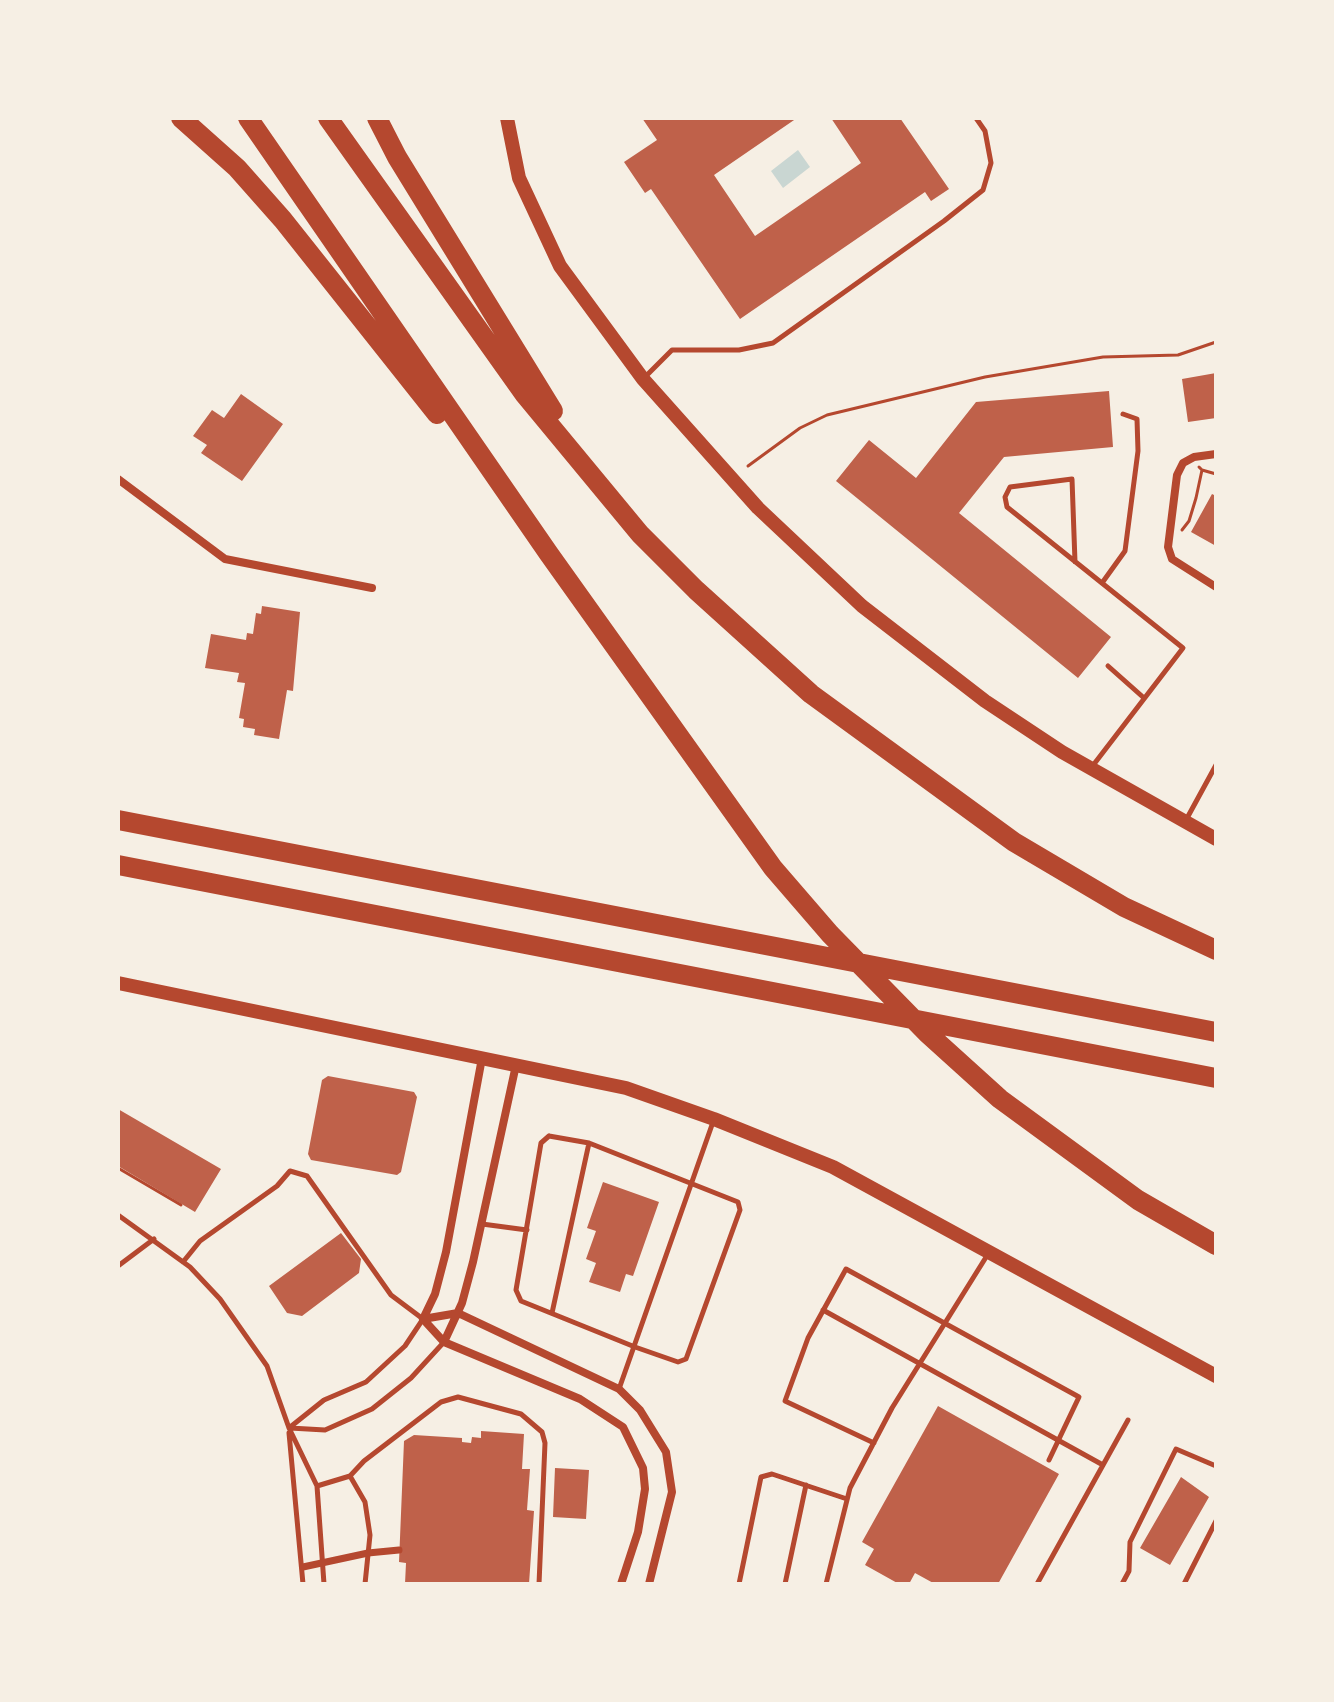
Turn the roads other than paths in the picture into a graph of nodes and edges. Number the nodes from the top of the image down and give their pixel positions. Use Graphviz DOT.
graph roads {
  1 [pos="181,118"];
  2 [pos="248,118"];
  3 [pos="328,118"];
  4 [pos="377,118"];
  5 [pos="507,118"];
  6 [pos="976,118"];
  7 [pos="643,379"];
  8 [pos="1123,414"];
  9 [pos="1216,454"];
  10 [pos="118,479"];
  11 [pos="596,483"];
  12 [pos="549,554"];
  13 [pos="1075,562"];
  14 [pos="1102,583"];
  15 [pos="1216,587"];
  16 [pos="372,588"];
  17 [pos="1108,666"];
  18 [pos="1144,698"];
  19 [pos="1216,765"];
  20 [pos="1090,769"];
  21 [pos="118,820"];
  22 [pos="1185,823"];
  23 [pos="1216,839"];
  24 [pos="118,865"];
  25 [pos="1216,950"];
  26 [pos="118,983"];
  27 [pos="1216,1032"];
  28 [pos="482,1058"];
  29 [pos="516,1065"];
  30 [pos="1216,1078"];
  31 [pos="714,1119"];
  32 [pos="589,1143"];
  33 [pos="694,1183"];
  34 [pos="118,1215"];
  35 [pos="482,1224"];
  36 [pos="527,1230"];
  37 [pos="154,1239"];
  38 [pos="1216,1245"];
  39 [pos="988,1252"];
  40 [pos="183,1262"];
  41 [pos="118,1266"];
  42 [pos="823,1310"];
  43 [pos="458,1313"];
  44 [pos="552,1313"];
  45 [pos="423,1319"];
  46 [pos="945,1322"];
  47 [pos="444,1342"];
  48 [pos="635,1347"];
  49 [pos="918,1365"];
  50 [pos="1216,1376"];
  51 [pos="619,1389"];
  52 [pos="1128,1420"];
  53 [pos="289,1428"];
  54 [pos="1059,1442"];
  55 [pos="874,1443"];
  56 [pos="1049,1460"];
  57 [pos="1103,1465"];
  58 [pos="1216,1466"];
  59 [pos="350,1476"];
  60 [pos="806,1485"];
  61 [pos="317,1486"];
  62 [pos="847,1499"];
  63 [pos="1216,1521"];
  64 [pos="399,1550"];
  65 [pos="368,1553"];
  66 [pos="322,1563"];
  67 [pos="303,1567"];
  68 [pos="303,1584"];
  69 [pos="324,1584"];
  70 [pos="365,1584"];
  71 [pos="539,1584"];
  72 [pos="621,1584"];
  73 [pos="649,1584"];
  74 [pos="739,1584"];
  75 [pos="785,1584"];
  76 [pos="826,1584"];
  77 [pos="1037,1584"];
  78 [pos="1122,1584"];
  79 [pos="1184,1584"];
  1 -- 12 [label="highway"];
  2 -- 12 [label="highway"];
  3 -- 11 [label="highway"];
  4 -- 11 [label="highway"];
  5 -- 7 [label="street"];
  6 -- 7 [label="lane"];
  7 -- 20 [label="street"];
  8 -- 14 [label="lane"];
  9 -- 15 [label="street"];
  10 -- 16 [label="street"];
  11 -- 25 [label="highway"];
  12 -- 38 [label="highway"];
  13 -- 13 [label="lane"];
  13 -- 14 [label="lane"];
  14 -- 18 [label="lane"];
  17 -- 18 [label="lane"];
  18 -- 20 [label="lane"];
  19 -- 22 [label="lane"];
  20 -- 22 [label="street"];
  21 -- 27 [label="highway"];
  22 -- 23 [label="street"];
  24 -- 30 [label="highway"];
  26 -- 28 [label="street"];
  28 -- 29 [label="street"];
  28 -- 45 [label="street"];
  29 -- 31 [label="street"];
  29 -- 35 [label="street"];
  31 -- 33 [label="lane"];
  31 -- 39 [label="street"];
  32 -- 33 [label="lane"];
  32 -- 36 [label="lane"];
  32 -- 44 [label="lane"];
  33 -- 48 [label="lane"];
  33 -- 48 [label="lane"];
  34 -- 37 [label="lane"];
  35 -- 36 [label="lane"];
  35 -- 43 [label="street"];
  36 -- 44 [label="lane"];
  37 -- 40 [label="lane"];
  37 -- 41 [label="lane"];
  39 -- 46 [label="lane"];
  39 -- 50 [label="street"];
  40 -- 45 [label="lane"];
  40 -- 53 [label="lane"];
  42 -- 46 [label="lane"];
  42 -- 49 [label="lane"];
  42 -- 55 [label="lane"];
  43 -- 45 [label="street"];
  43 -- 47 [label="street"];
  43 -- 51 [label="street"];
  44 -- 48 [label="lane"];
  45 -- 47 [label="street"];
  45 -- 53 [label="lane"];
  46 -- 49 [label="lane"];
  46 -- 54 [label="lane"];
  47 -- 53 [label="lane"];
  47 -- 72 [label="street"];
  48 -- 51 [label="lane"];
  49 -- 54 [label="lane"];
  49 -- 55 [label="lane"];
  51 -- 73 [label="street"];
  52 -- 57 [label="lane"];
  53 -- 61 [label="lane"];
  53 -- 67 [label="lane"];
  54 -- 56 [label="lane"];
  54 -- 57 [label="lane"];
  55 -- 62 [label="lane"];
  57 -- 77 [label="lane"];
  58 -- 78 [label="lane"];
  59 -- 61 [label="lane"];
  59 -- 65 [label="lane"];
  59 -- 71 [label="lane"];
  60 -- 62 [label="lane"];
  60 -- 74 [label="lane"];
  60 -- 75 [label="lane"];
  61 -- 66 [label="lane"];
  62 -- 76 [label="lane"];
  63 -- 79 [label="lane"];
  64 -- 65 [label="street"];
  65 -- 66 [label="street"];
  65 -- 70 [label="lane"];
  66 -- 67 [label="street"];
  66 -- 69 [label="lane"];
  67 -- 68 [label="lane"];
}
